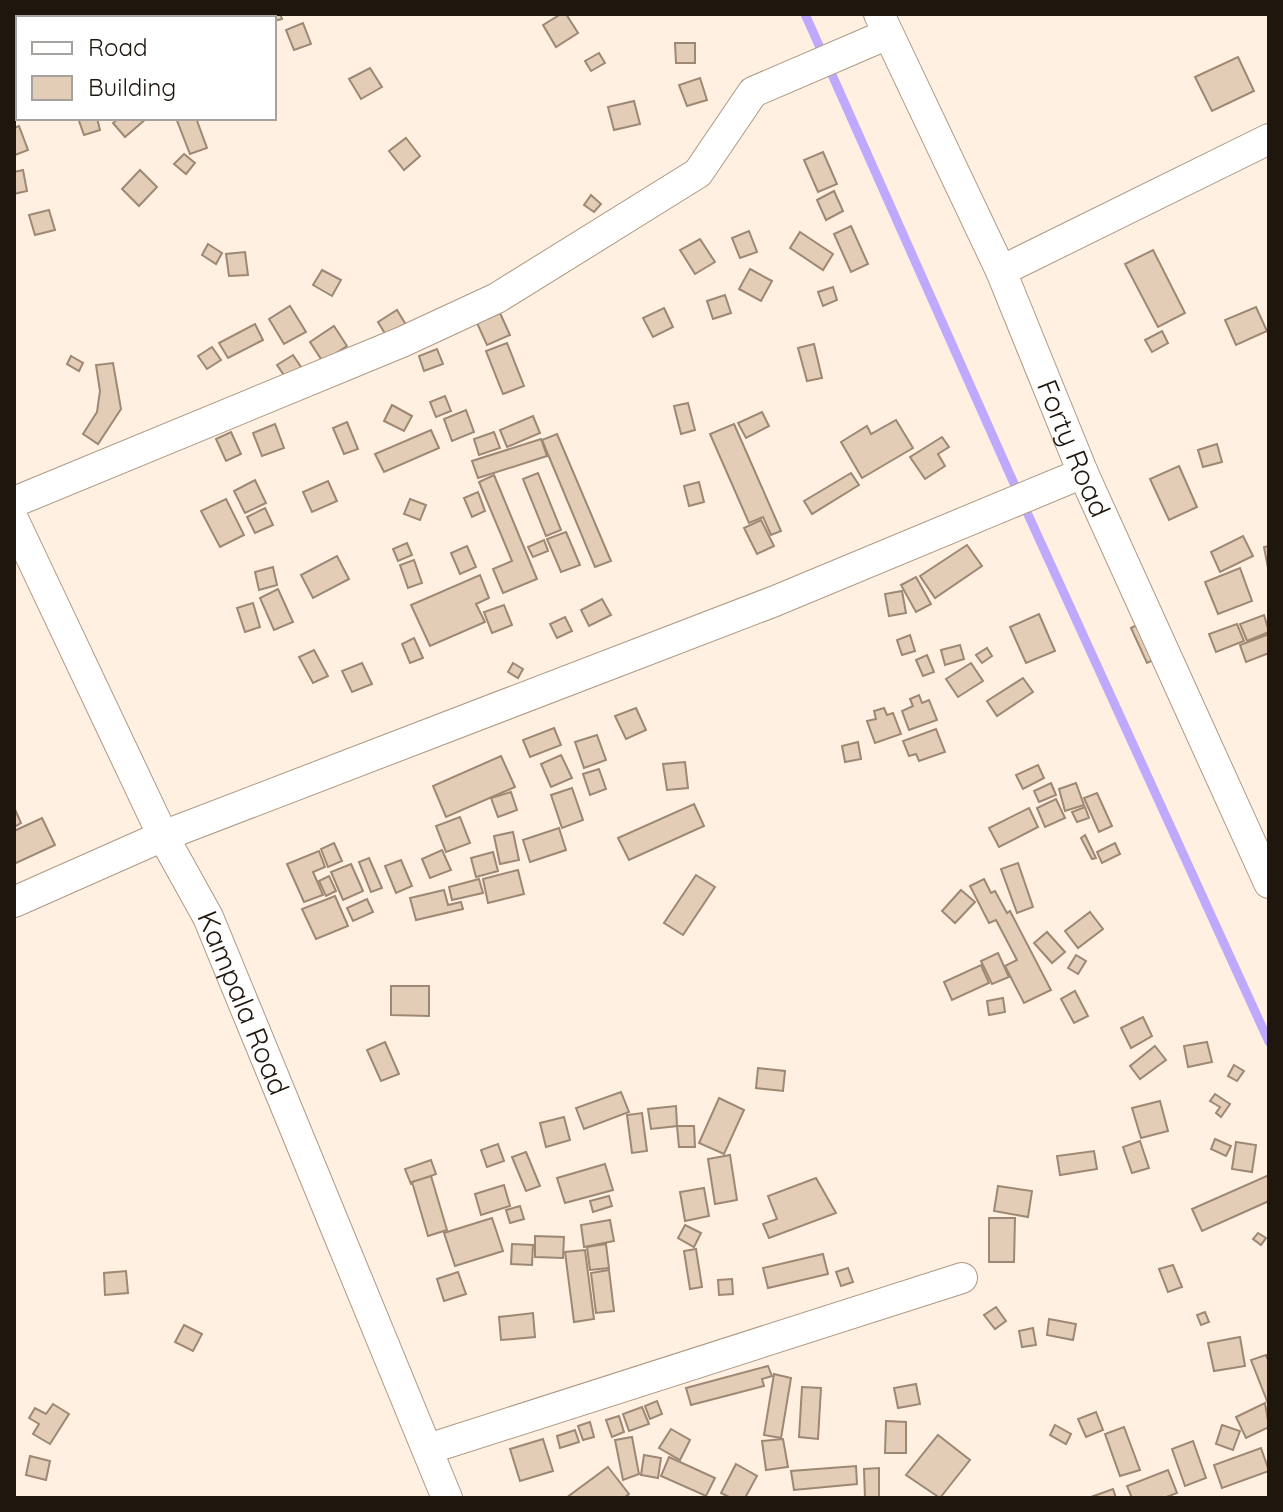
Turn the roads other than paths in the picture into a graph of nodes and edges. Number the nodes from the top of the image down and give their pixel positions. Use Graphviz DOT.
graph roads {
  1 [pos="884,24"];
  2 [pos="1269,139"];
  3 [pos="1001,271"];
  4 [pos="1083,473"];
  5 [pos="14,502"];
  6 [pos="14,521"];
  7 [pos="163,836"];
  8 [pos="1269,883"];
  9 [pos="14,902"];
  10 [pos="962,1278"];
  11 [pos="428,1449"];
  12 [pos="447,1498"];
  1 -- 3 [label="street, Forty Road"];
  1 -- 5 [label="street"];
  2 -- 3 [label="street"];
  3 -- 4 [label="street, Forty Road"];
  4 -- 7 [label="street"];
  4 -- 8 [label="street, Forty Road"];
  6 -- 7 [label="street, Kampala Road"];
  7 -- 9 [label="street"];
  7 -- 11 [label="street, Kampala Road"];
  10 -- 11 [label="street"];
  11 -- 12 [label="street, Kampala Road"];
}
